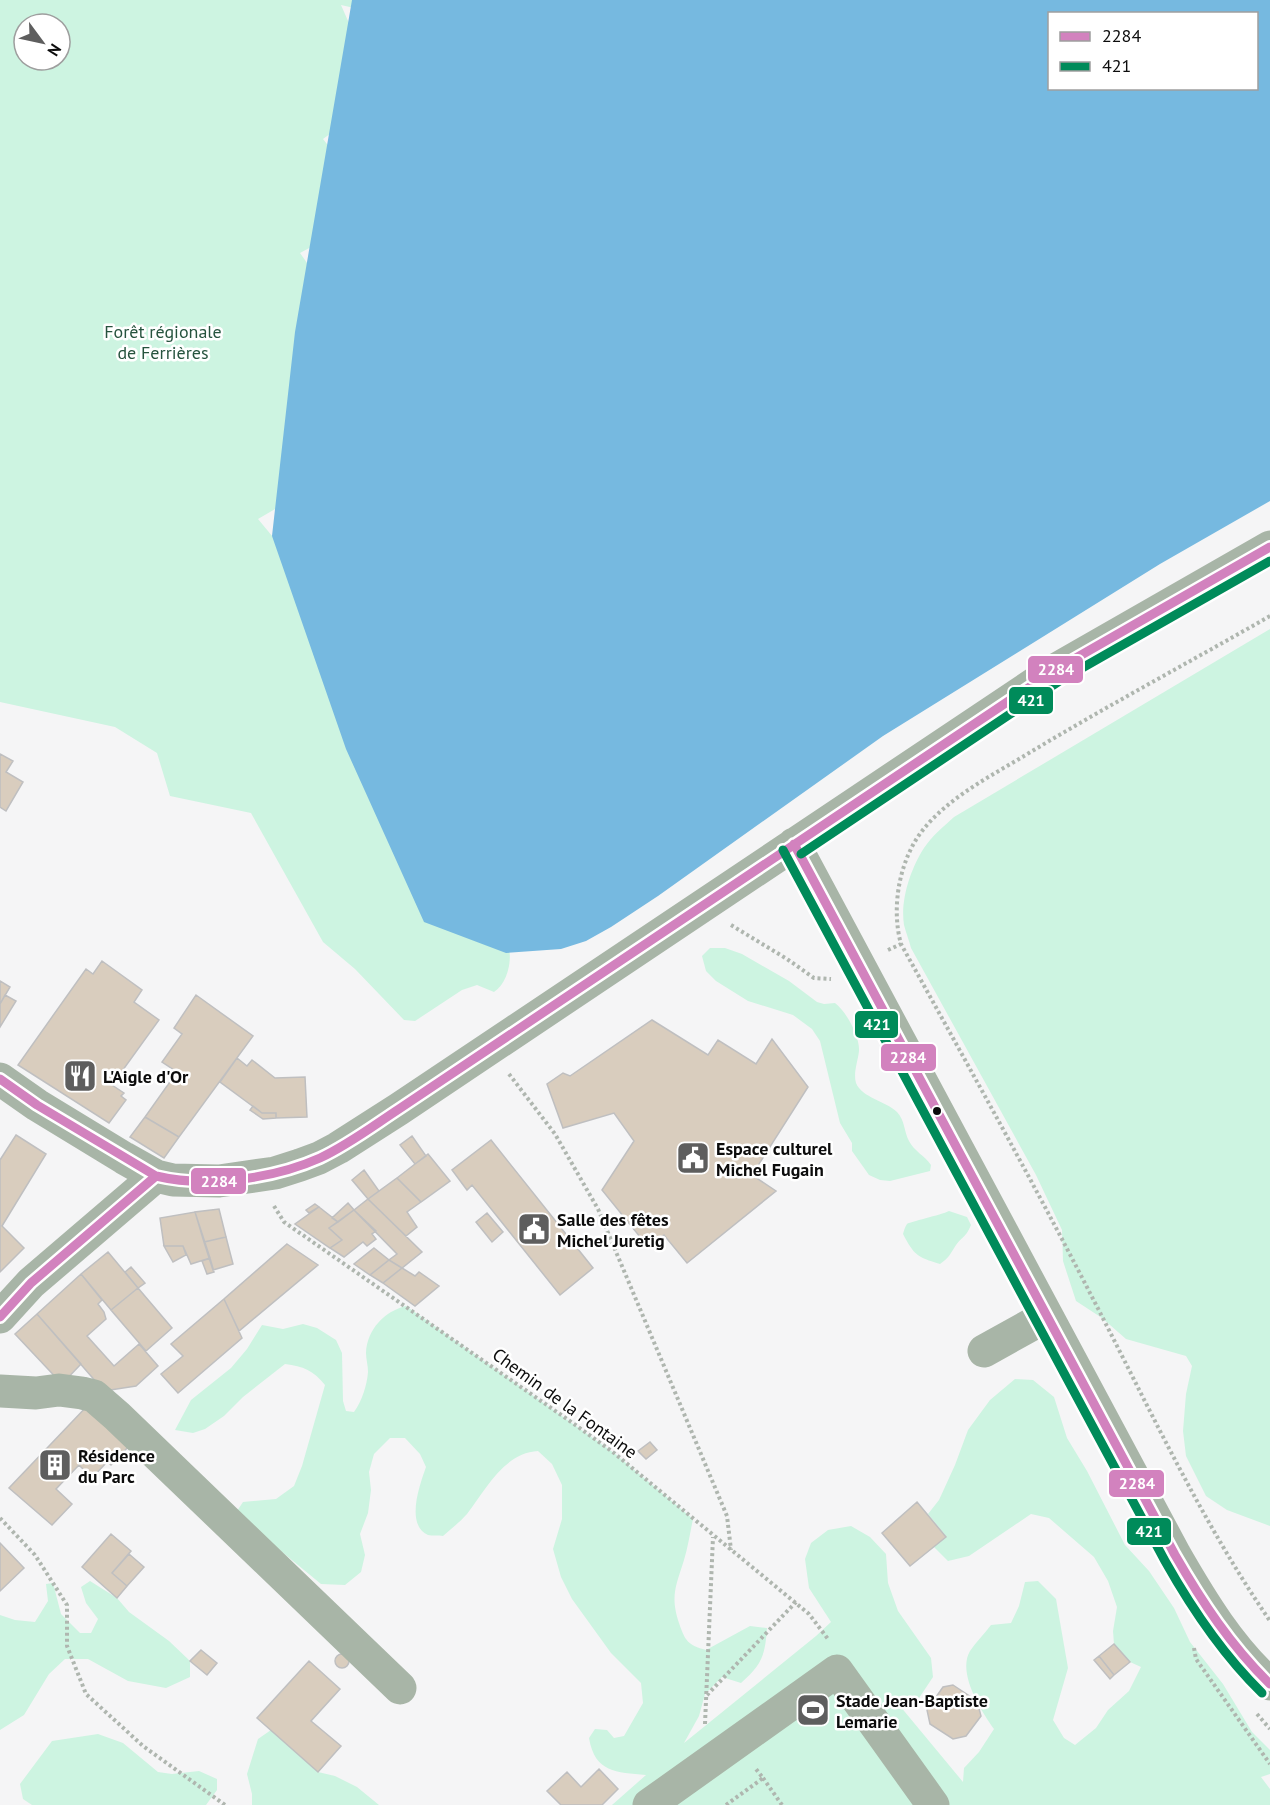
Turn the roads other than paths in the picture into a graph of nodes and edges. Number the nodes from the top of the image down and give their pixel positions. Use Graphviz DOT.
graph roads {
  1 [pos="1270,547"];
  2 [pos="794,844"];
  3 [pos="0,1079"];
  4 [pos="156,1176"];
  5 [pos="1047,1316"];
  6 [pos="0,1317"];
  7 [pos="984,1351"];
  8 [pos="0,1390"];
  9 [pos="1270,1684"];
  10 [pos="400,1688"];
  11 [pos="649,1805"];
  12 [pos="933,1805"];
  1 -- 2 [label="street"];
  2 -- 4 [label="street"];
  2 -- 5 [label="street"];
  3 -- 4 [label="street"];
  4 -- 6 [label="street"];
  5 -- 7 [label="street"];
  5 -- 9 [label="street"];
  8 -- 10 [label="street"];
  11 -- 12 [label="street"];
}
